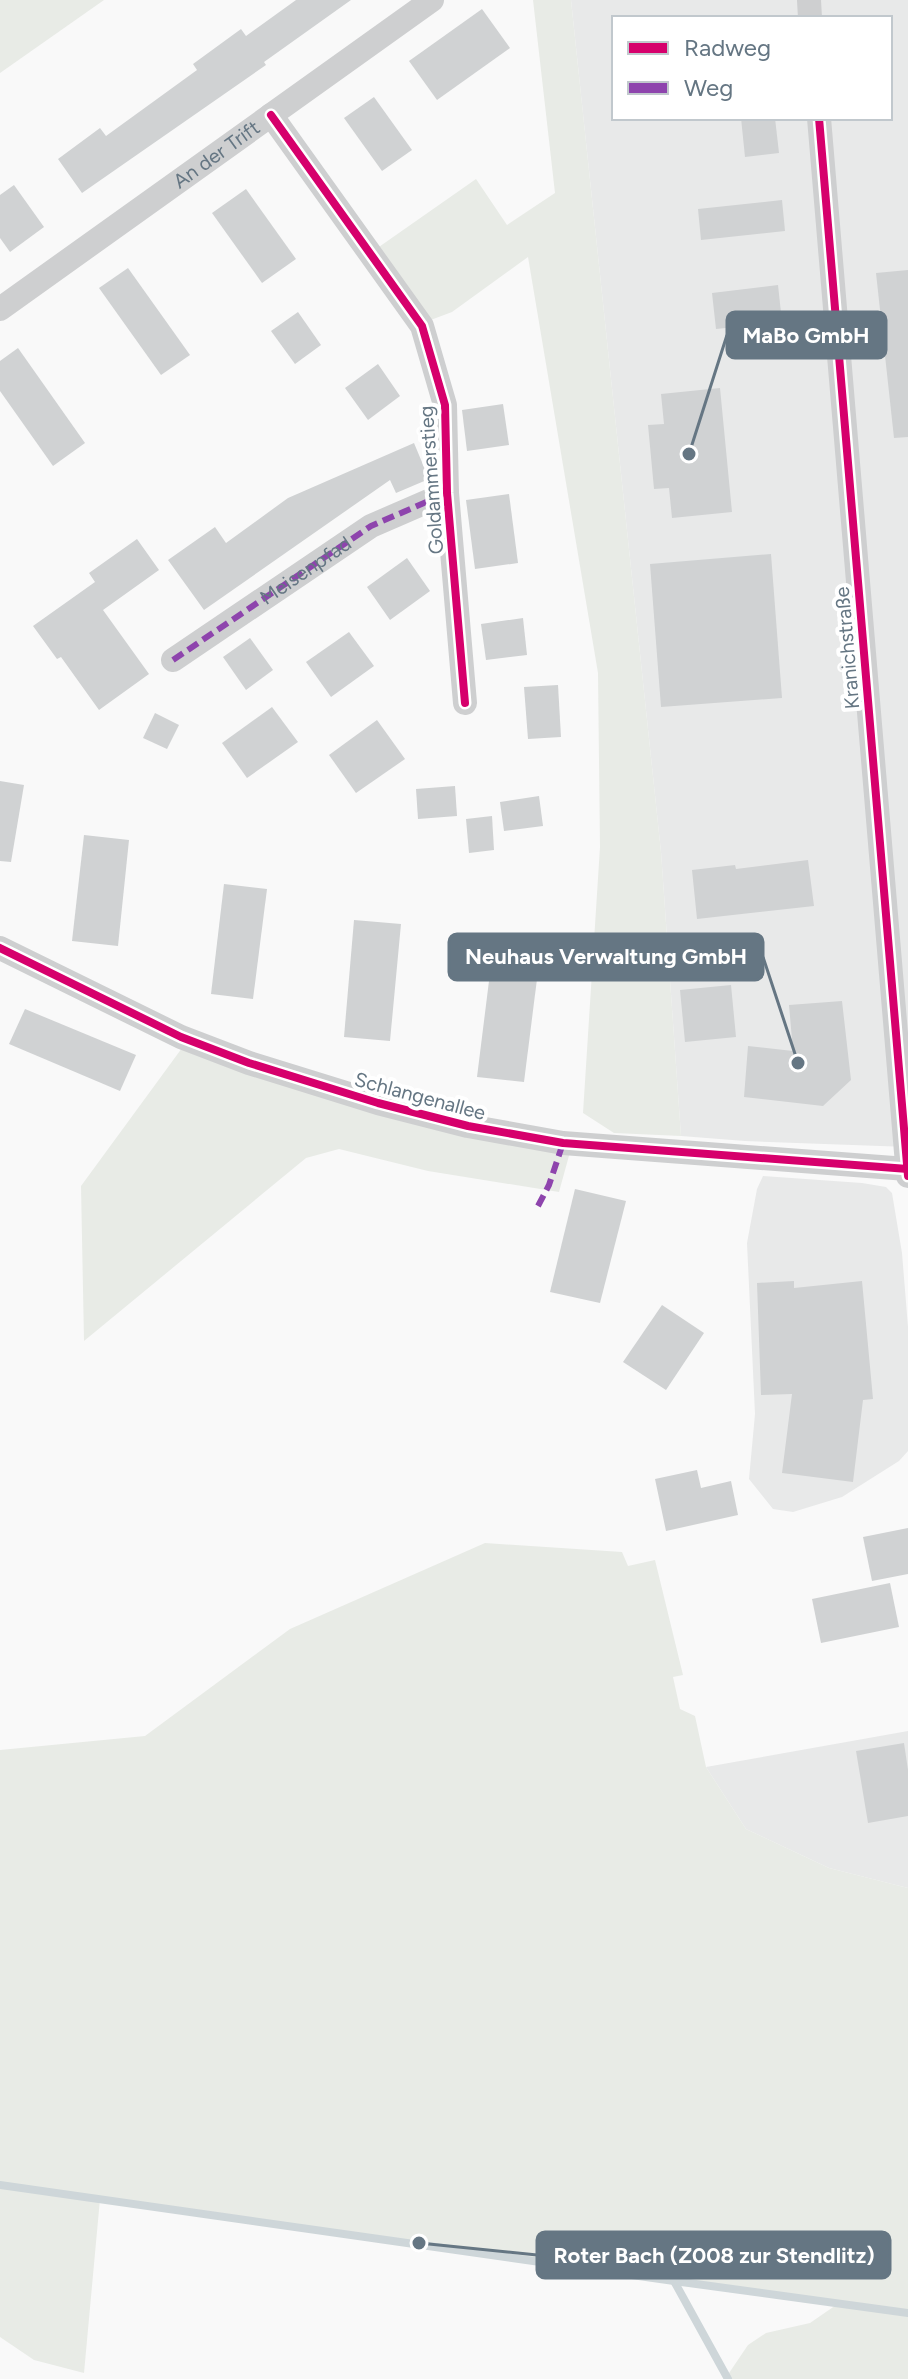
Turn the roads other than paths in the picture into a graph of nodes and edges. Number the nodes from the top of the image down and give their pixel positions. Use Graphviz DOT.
graph roads {
  1 [pos="432,0"];
  2 [pos="271,115"];
  3 [pos="819,120"];
  4 [pos="0,309"];
  5 [pos="447,493"];
  6 [pos="173,660"];
  7 [pos="465,703"];
  8 [pos="0,948"];
  9 [pos="907,1169"];
  10 [pos="908,1176"];
  1 -- 2 [label="street, An der Trift"];
  2 -- 4 [label="street, An der Trift"];
  2 -- 5 [label="street, Goldammerstieg"];
  3 -- 9 [label="street, Kranichstraße"];
  5 -- 6 [label="street, Meisenpfad"];
  5 -- 7 [label="street, Goldammerstieg"];
  8 -- 9 [label="street, Schlangenallee"];
  9 -- 10 [label="street, Kranichstraße"];
}
